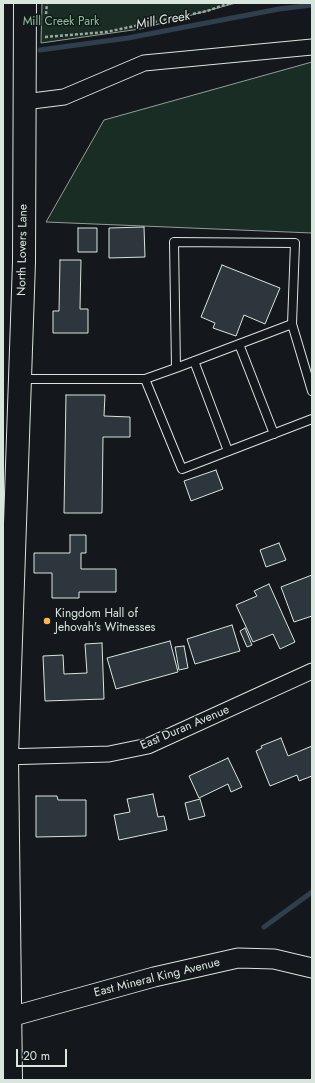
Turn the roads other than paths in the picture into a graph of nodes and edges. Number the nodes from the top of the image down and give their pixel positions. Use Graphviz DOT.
graph roads {
  1 [pos="25,3"];
  2 [pos="312,47"];
  3 [pos="24,102"];
  4 [pos="292,324"];
  5 [pos="239,344"];
  6 [pos="194,361"];
  7 [pos="176,368"];
  8 [pos="19,380"];
  9 [pos="145,380"];
  10 [pos="312,391"];
  11 [pos="312,419"];
  12 [pos="274,434"];
  13 [pos="228,451"];
  14 [pos="312,671"];
  15 [pos="5,756"];
  16 [pos="312,968"];
  17 [pos="6,1018"];
  18 [pos="11,1080"];
  1 -- 3 [label="main road, North Lovers Lane"];
  2 -- 3 [label="street"];
  3 -- 8 [label="main road, North Lovers Lane"];
  4 -- 5 [label="lane"];
  4 -- 7 [label="lane"];
  4 -- 10 [label="lane"];
  5 -- 6 [label="lane"];
  5 -- 12 [label="lane"];
  6 -- 7 [label="lane"];
  6 -- 13 [label="lane"];
  7 -- 9 [label="lane"];
  8 -- 9 [label="lane"];
  8 -- 15 [label="main road, North Lovers Lane"];
  9 -- 13 [label="lane"];
  11 -- 12 [label="lane"];
  12 -- 13 [label="lane"];
  14 -- 15 [label="street, East Duran Avenue"];
  15 -- 17 [label="main road, North Lovers Lane"];
  16 -- 17 [label="street, East Mineral King Avenue"];
  17 -- 18 [label="main road, North Lovers Lane"];
}
